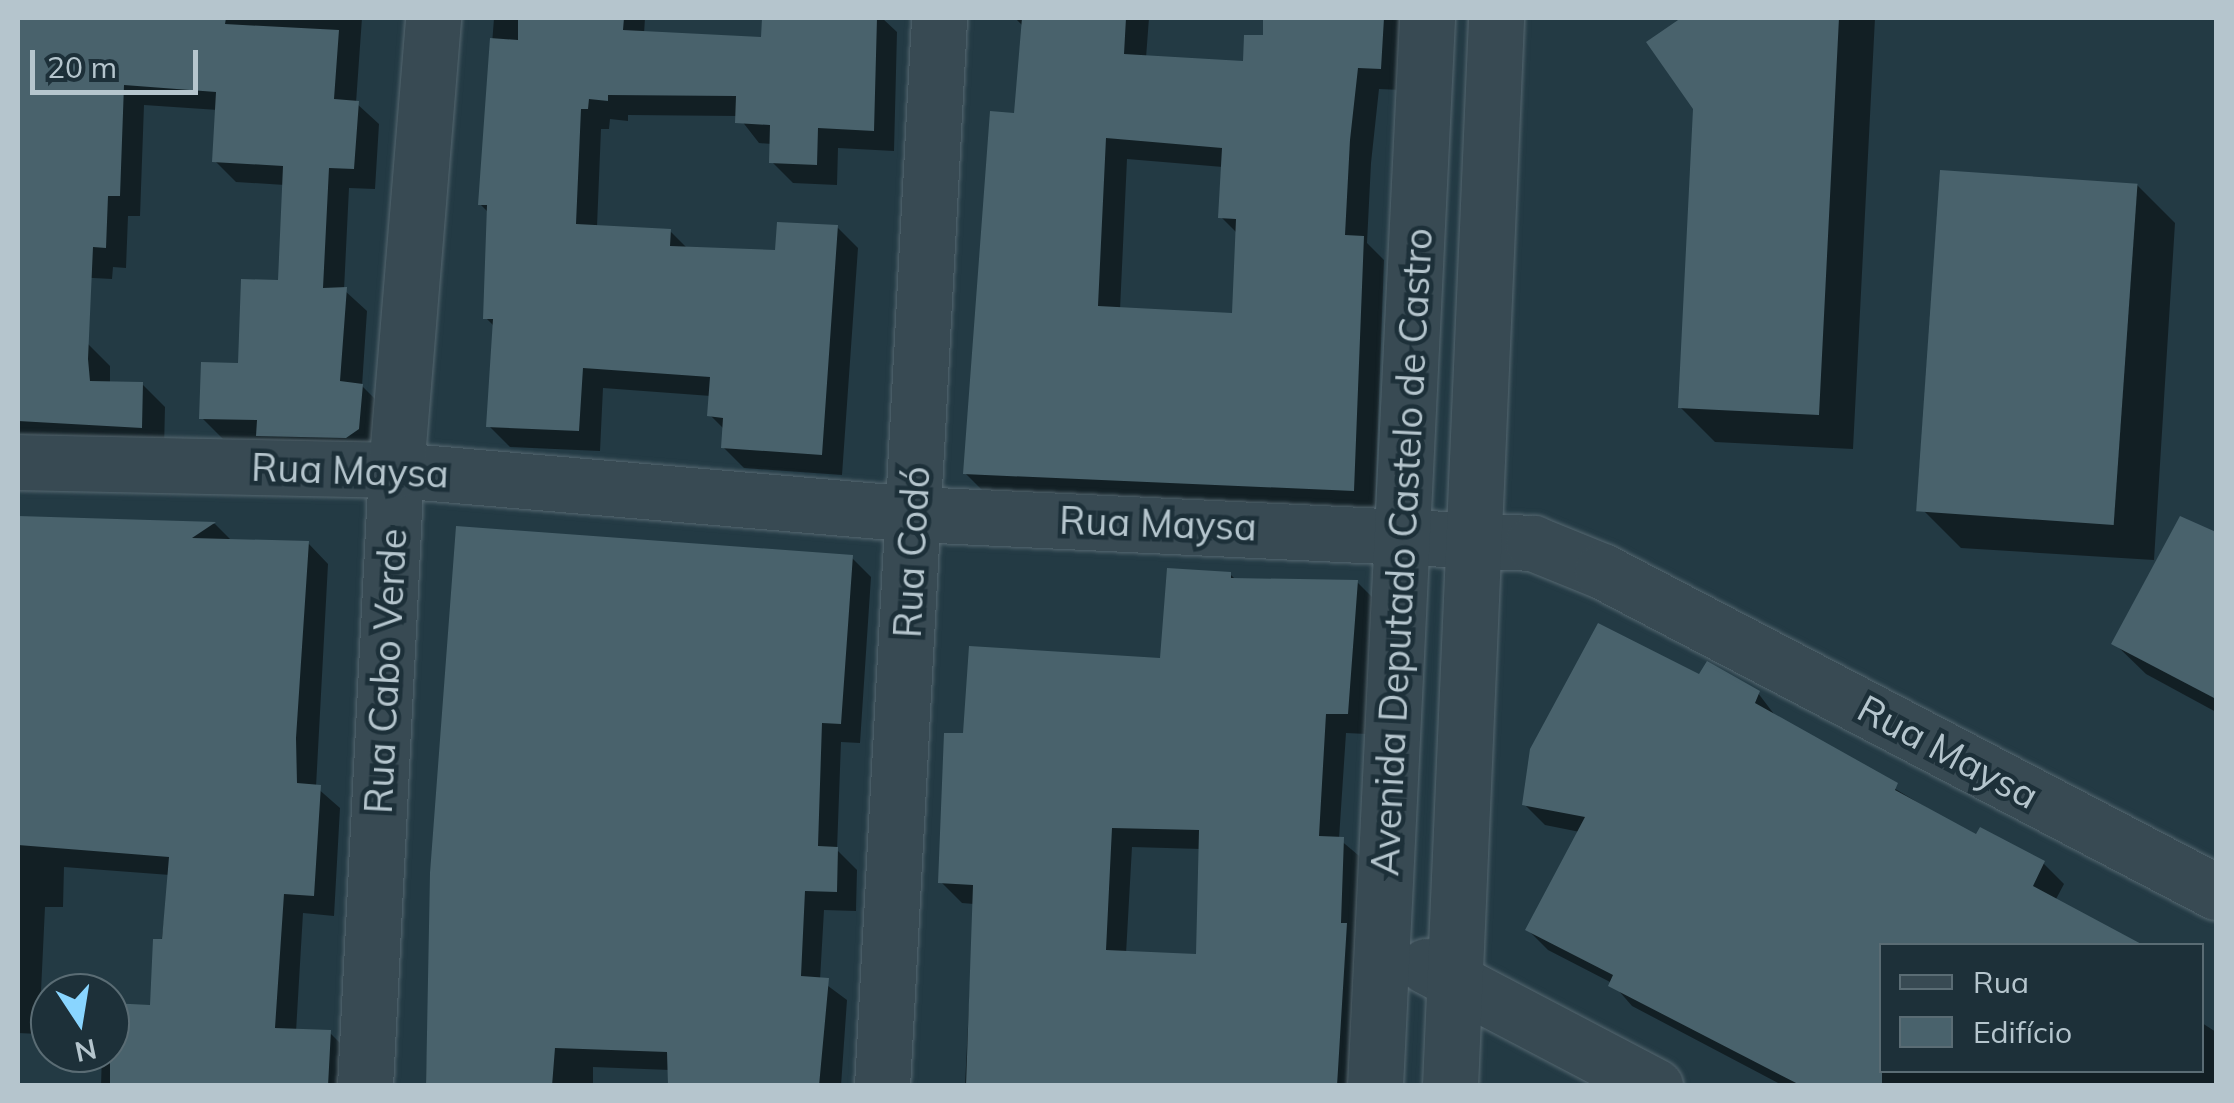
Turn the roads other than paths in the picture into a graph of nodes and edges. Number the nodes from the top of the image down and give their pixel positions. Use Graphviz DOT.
graph roads {
  1 [pos="433,18"];
  2 [pos="940,18"];
  3 [pos="1427,18"];
  4 [pos="1496,18"];
  5 [pos="1420,190"];
  6 [pos="1487,191"];
  7 [pos="18,462"];
  8 [pos="396,470"];
  9 [pos="915,514"];
  10 [pos="1403,534"];
  11 [pos="1469,538"];
  12 [pos="2216,892"];
  13 [pos="1382,947"];
  14 [pos="1456,979"];
  15 [pos="365,1086"];
  16 [pos="882,1086"];
  17 [pos="1375,1086"];
  18 [pos="1450,1086"];
  19 [pos="1655,1086"];
  1 -- 8 [label="street, Rua Cabo Verde"];
  2 -- 9 [label="street, Rua Codó"];
  3 -- 5 [label="street, Avenida Deputado Castelo de Castro"];
  4 -- 6 [label="street, Avenida Deputado Castelo de Castro"];
  5 -- 6 [label="street"];
  5 -- 10 [label="street, Avenida Deputado Castelo de Castro"];
  6 -- 11 [label="street, Avenida Deputado Castelo de Castro"];
  7 -- 8 [label="street, Rua Maysa"];
  8 -- 9 [label="street, Rua Maysa"];
  8 -- 15 [label="street, Rua Cabo Verde"];
  9 -- 10 [label="street, Rua Maysa"];
  9 -- 16 [label="street, Rua Codó"];
  10 -- 11 [label="street, Rua Maysa"];
  10 -- 13 [label="street, Avenida Deputado Castelo de Castro"];
  11 -- 12 [label="street, Rua Maysa"];
  11 -- 14 [label="street, Avenida Deputado Castelo de Castro"];
  13 -- 14 [label="street"];
  13 -- 17 [label="street, Avenida Deputado Castelo de Castro"];
  14 -- 18 [label="street, Avenida Deputado Castelo de Castro"];
  14 -- 19 [label="street"];
}
